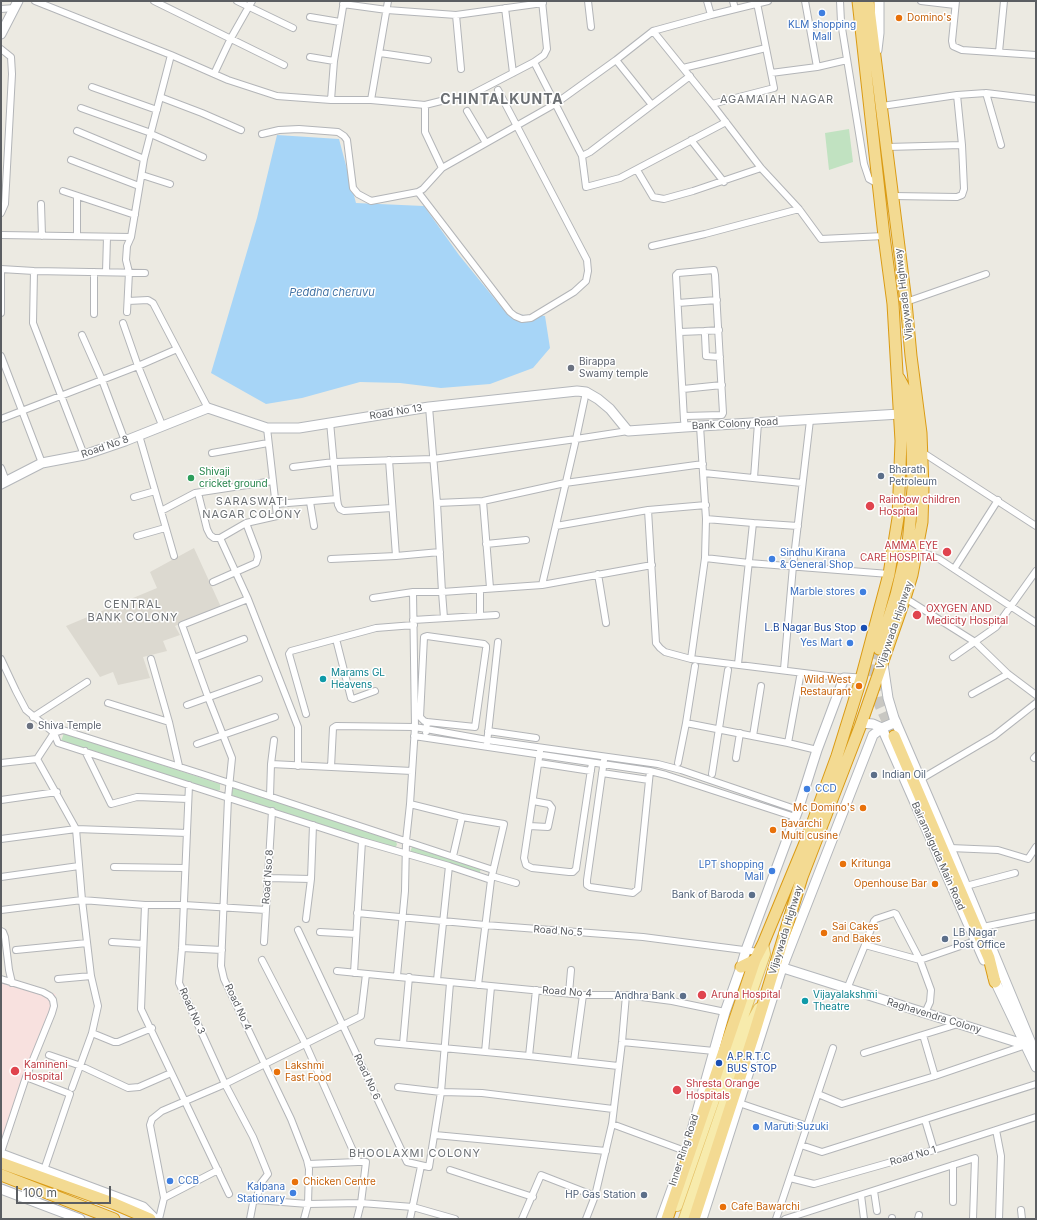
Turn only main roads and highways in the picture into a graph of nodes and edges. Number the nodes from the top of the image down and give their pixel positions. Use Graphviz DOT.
graph roads {
  1 [pos="858,1"];
  2 [pos="868,1"];
  3 [pos="900,256"];
  4 [pos="887,257"];
  5 [pos="897,375"];
  6 [pos="879,649"];
  7 [pos="894,736"];
  8 [pos="759,952"];
  9 [pos="741,966"];
  10 [pos="995,982"];
  11 [pos="763,1001"];
  12 [pos="1,1163"];
  13 [pos="1,1175"];
  14 [pos="670,1216"];
  15 [pos="114,1219"];
  16 [pos="150,1219"];
  17 [pos="684,1219"];
  18 [pos="694,1219"];
  1 -- 4 [label="highway, Vijaywada Highway"];
  2 -- 3 [label="highway, Vijaywada Highway"];
  3 -- 4 [label="highway"];
  3 -- 11 [label="highway, Vijaywada Highway"];
  4 -- 5 [label="highway, Vijaywada Highway"];
  5 -- 6 [label="highway"];
  5 -- 8 [label="highway, Vijaywada Highway"];
  7 -- 10 [label="highway"];
  8 -- 9 [label="highway"];
  8 -- 14 [label="highway"];
  8 -- 14 [label="main road, Vijaywada Highway"];
  11 -- 17 [label="main road, Vijaywada Highway"];
  11 -- 18 [label="highway"];
  12 -- 16 [label="highway"];
  13 -- 15 [label="highway"];
}
